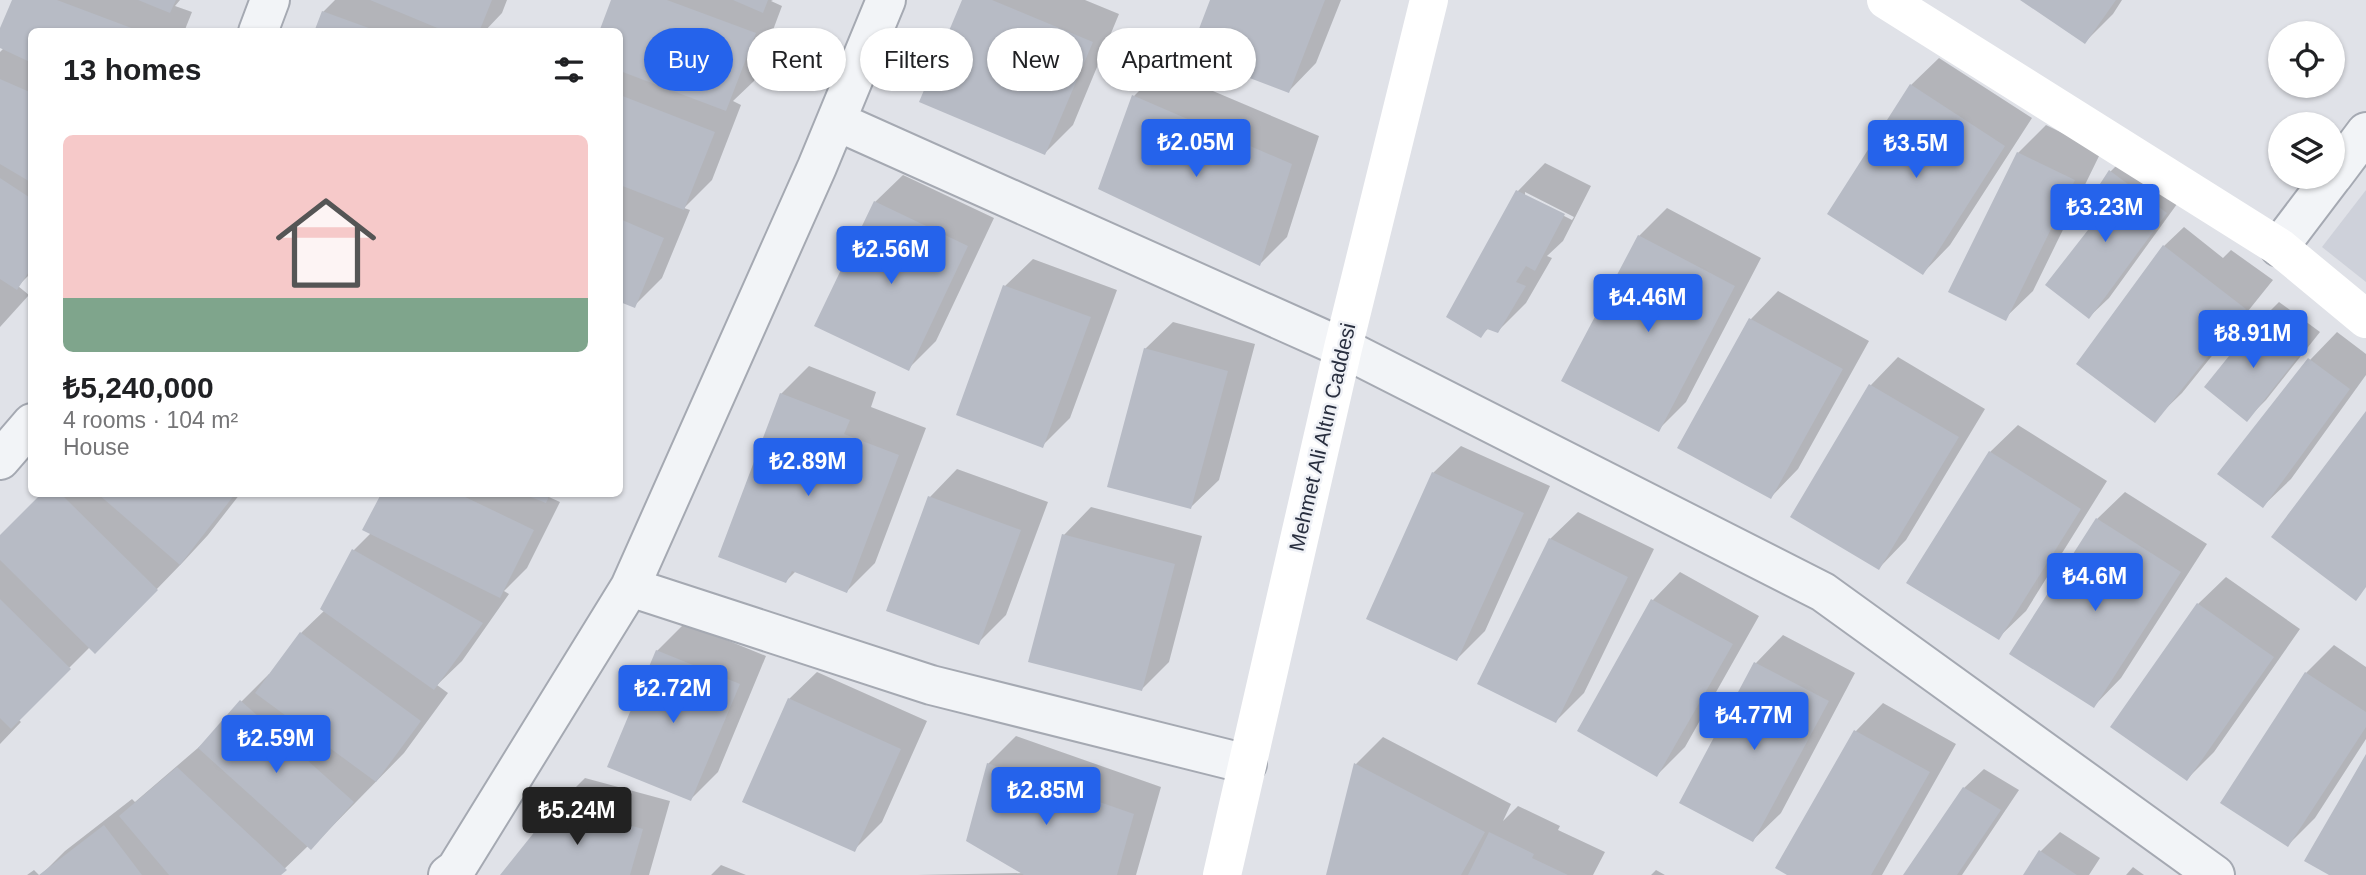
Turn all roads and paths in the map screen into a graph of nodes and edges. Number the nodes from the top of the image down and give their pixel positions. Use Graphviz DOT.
graph roads {
  1 [pos="270,0"];
  2 [pos="886,0"];
  3 [pos="1429,0"];
  4 [pos="1886,0"];
  5 [pos="260,28"];
  6 [pos="836,121"];
  7 [pos="2366,132"];
  8 [pos="2345,160"];
  9 [pos="2323,189"];
  10 [pos="2279,247"];
  11 [pos="2366,320"];
  12 [pos="1343,348"];
  13 [pos="28,428"];
  14 [pos="0,460"];
  15 [pos="630,587"];
  16 [pos="1247,764"];
  17 [pos="448,875"];
  18 [pos="1222,875"];
  19 [pos="2216,875"];
  1 -- 5 [label="street"];
  2 -- 6 [label="street"];
  3 -- 12 [label="street, Mehmet Ali Altın Caddesi"];
  4 -- 10 [label="street"];
  6 -- 12 [label="street"];
  6 -- 15 [label="street"];
  7 -- 8 [label="street"];
  9 -- 10 [label="street"];
  10 -- 11 [label="street"];
  12 -- 16 [label="street, Mehmet Ali Altın Caddesi"];
  12 -- 19 [label="street"];
  13 -- 14 [label="street"];
  15 -- 16 [label="street"];
  15 -- 17 [label="street"];
  16 -- 18 [label="street, Mehmet Ali Altın Caddesi"];
}
